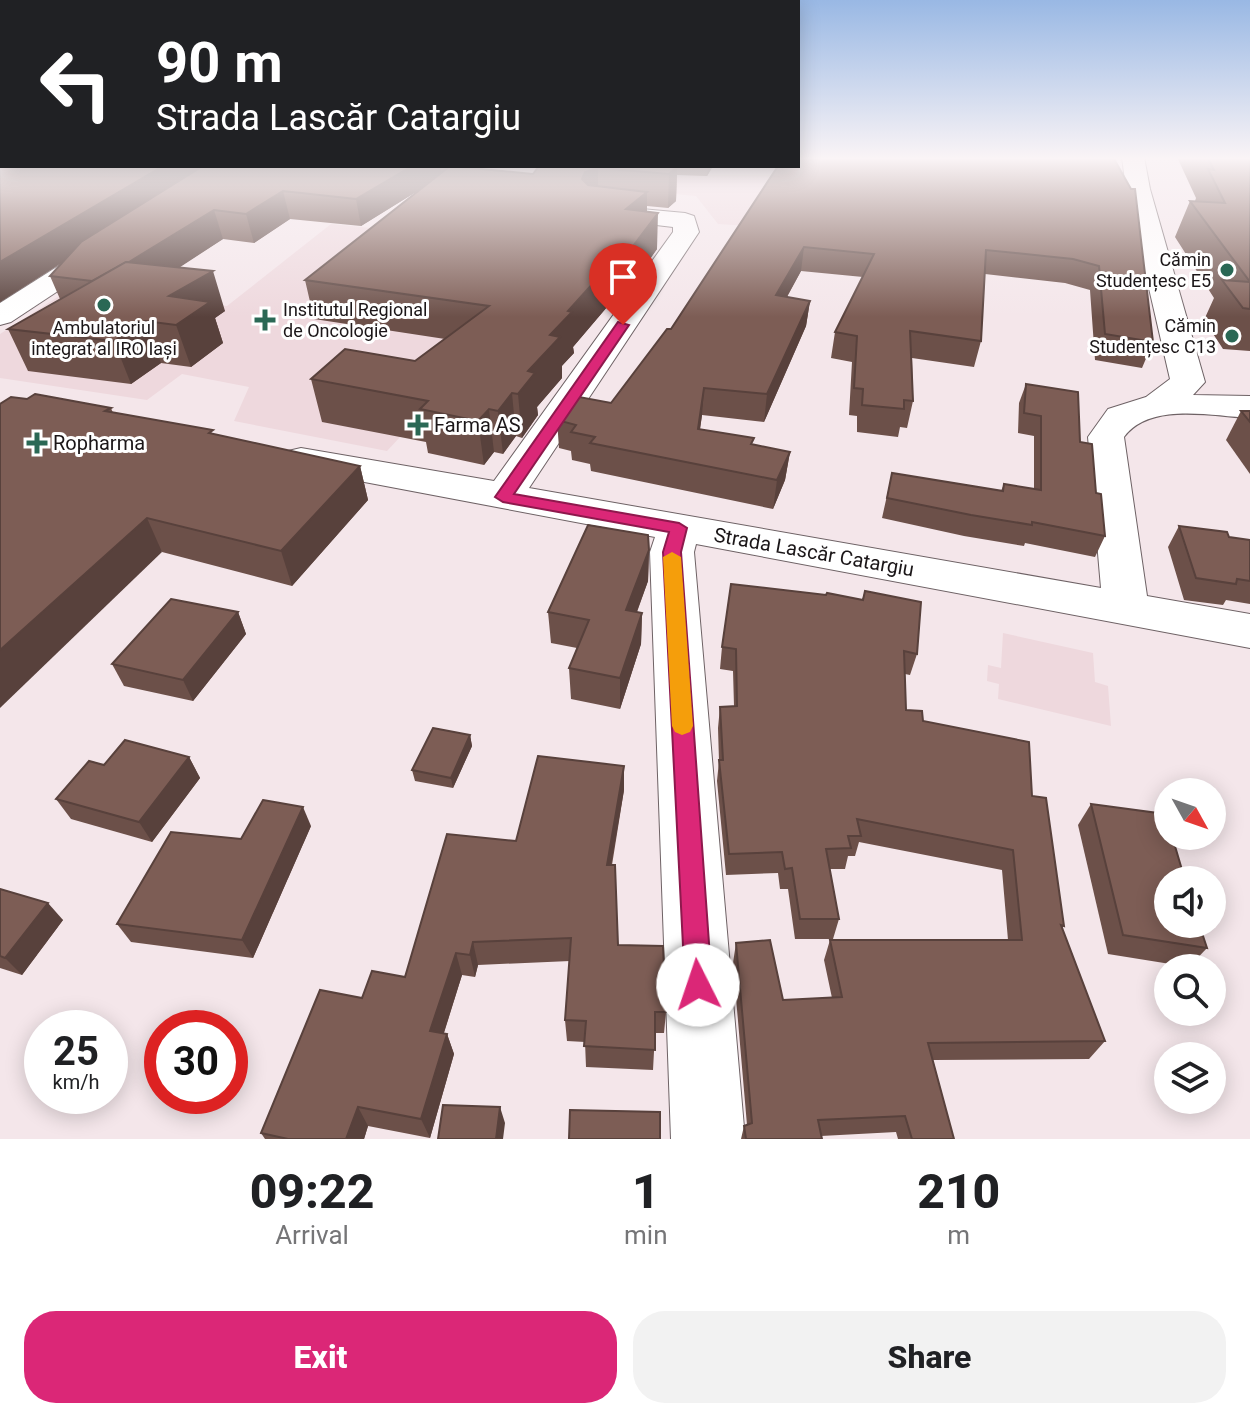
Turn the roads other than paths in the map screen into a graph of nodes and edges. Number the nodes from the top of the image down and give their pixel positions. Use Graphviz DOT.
graph roads {
  1 [pos="1143,210"];
  2 [pos="598,212"];
  3 [pos="126,234"];
  4 [pos="0,316"];
  5 [pos="1158,404"];
  6 [pos="1250,407"];
  7 [pos="262,452"];
  8 [pos="503,497"];
  9 [pos="679,528"];
  10 [pos="1126,609"];
  11 [pos="1250,631"];
  12 [pos="708,1139"];
  1 -- 5 [label="street"];
  2 -- 8 [label="street"];
  3 -- 4 [label="street"];
  5 -- 6 [label="street"];
  5 -- 10 [label="street"];
  7 -- 8 [label="street, Strada Lascăr Catargiu"];
  8 -- 9 [label="street, Strada Lascăr Catargiu"];
  9 -- 10 [label="street, Strada Lascăr Catargiu"];
  9 -- 12 [label="street"];
  10 -- 11 [label="street, Strada Lascăr Catargiu"];
}
